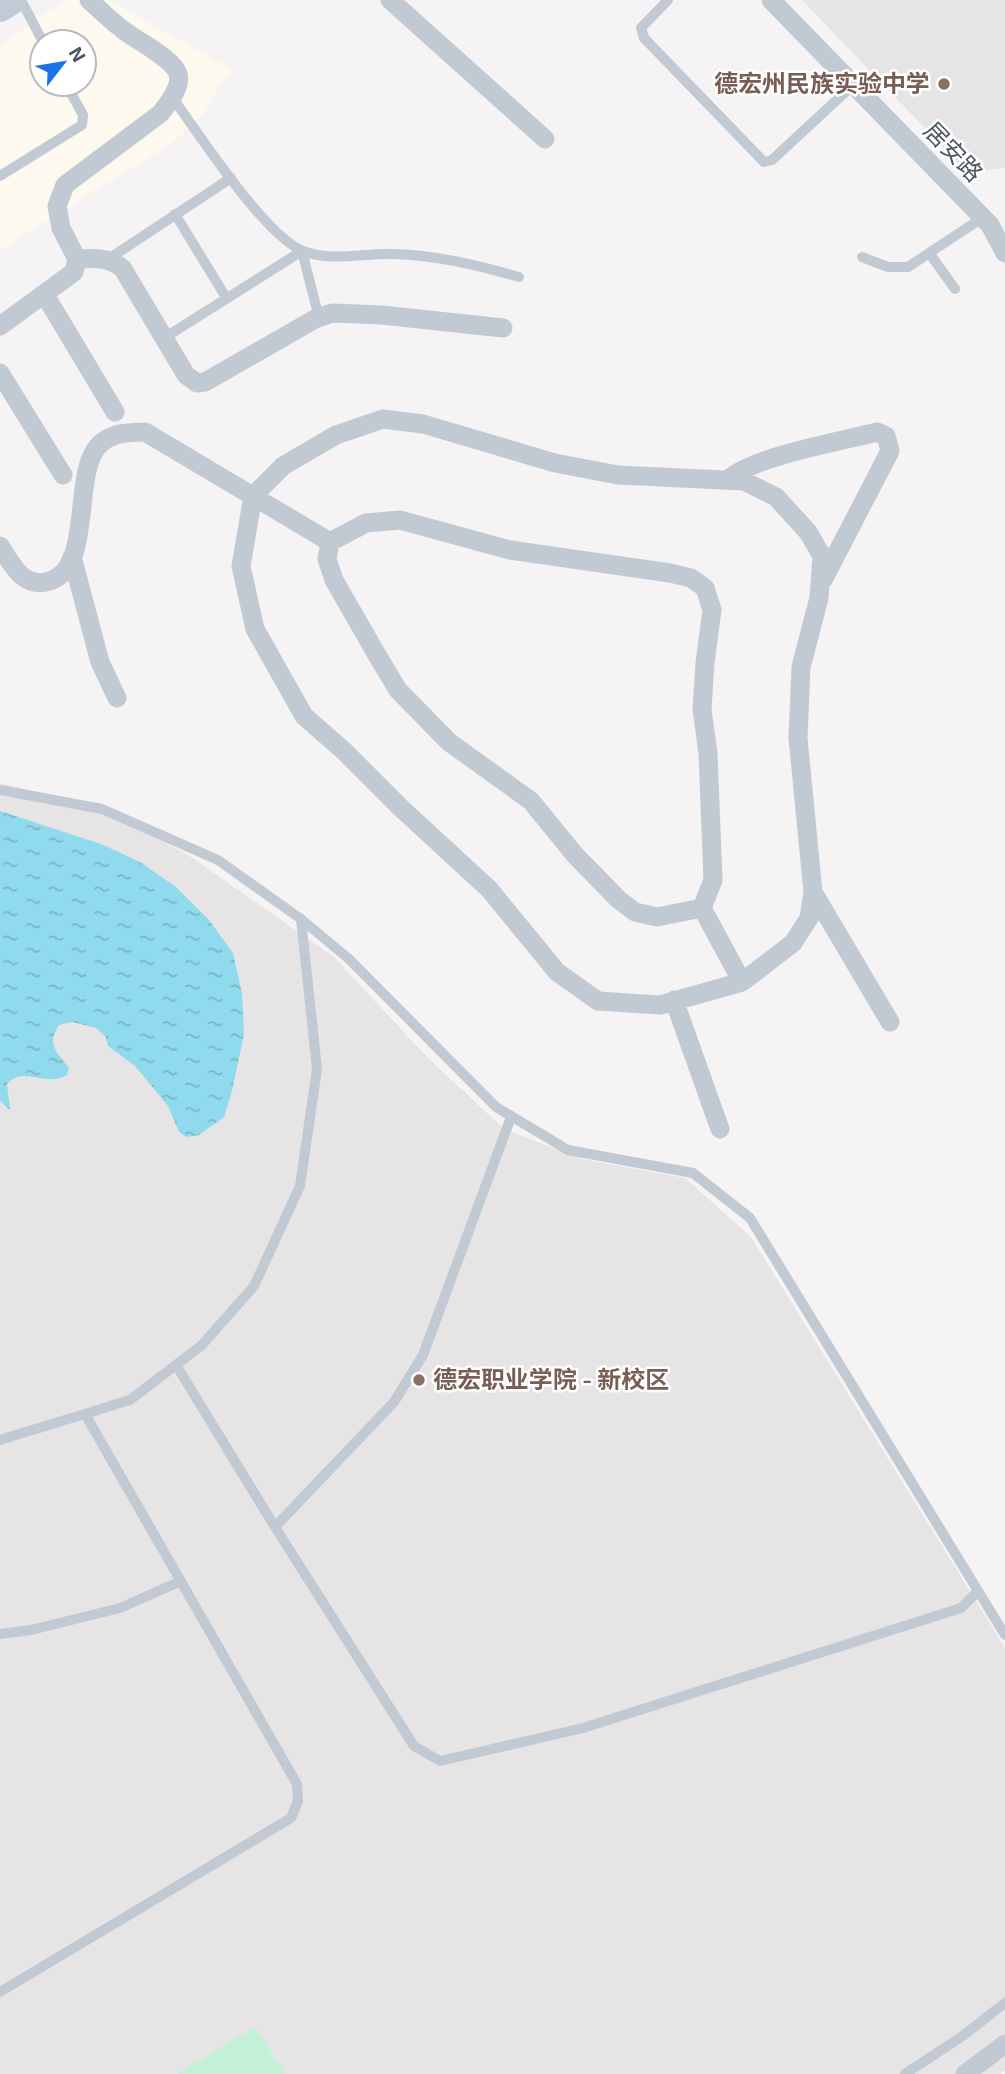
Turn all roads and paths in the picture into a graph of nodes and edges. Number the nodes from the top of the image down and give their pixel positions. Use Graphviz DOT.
graph roads {
  1 [pos="13,0"];
  2 [pos="20,0"];
  3 [pos="89,0"];
  4 [pos="390,0"];
  5 [pos="668,0"];
  6 [pos="771,0"];
  7 [pos="0,9"];
  8 [pos="35,28"];
  9 [pos="853,85"];
  10 [pos="172,97"];
  11 [pos="74,98"];
  12 [pos="545,139"];
  13 [pos="0,176"];
  14 [pos="231,178"];
  15 [pos="175,214"];
  16 [pos="982,218"];
  17 [pos="1003,246"];
  18 [pos="302,251"];
  19 [pos="930,254"];
  20 [pos="862,257"];
  21 [pos="78,259"];
  22 [pos="106,260"];
  23 [pos="519,277"];
  24 [pos="956,289"];
  25 [pos="44,295"];
  26 [pos="227,299"];
  27 [pos="319,317"];
  28 [pos="0,326"];
  29 [pos="503,328"];
  30 [pos="164,338"];
  31 [pos="0,373"];
  32 [pos="115,412"];
  33 [pos="62,475"];
  34 [pos="729,480"];
  35 [pos="253,496"];
  36 [pos="330,542"];
  37 [pos="0,546"];
  38 [pos="72,557"];
  39 [pos="820,587"];
  40 [pos="117,698"];
  41 [pos="0,790"];
  42 [pos="813,892"];
  43 [pos="702,908"];
  44 [pos="301,919"];
  45 [pos="742,982"];
  46 [pos="674,1000"];
  47 [pos="890,1022"];
  48 [pos="511,1116"];
  49 [pos="720,1129"];
  50 [pos="176,1365"];
  51 [pos="85,1414"];
  52 [pos="0,1440"];
  53 [pos="275,1527"];
  54 [pos="181,1581"];
  55 [pos="977,1592"];
  56 [pos="0,1634"];
  57 [pos="1005,1635"];
  58 [pos="0,1992"];
  59 [pos="1005,2003"];
  60 [pos="1005,2044"];
  61 [pos="905,2074"];
  62 [pos="965,2074"];
  1 -- 7 [label="street"];
  2 -- 8 [label="lane"];
  3 -- 10 [label="street"];
  4 -- 12 [label="street"];
  5 -- 9 [label="lane"];
  6 -- 9 [label="street, 居安路"];
  9 -- 16 [label="street, 居安路"];
  10 -- 14 [label="lane"];
  10 -- 21 [label="street"];
  11 -- 13 [label="lane"];
  14 -- 15 [label="lane"];
  14 -- 18 [label="lane"];
  15 -- 22 [label="lane"];
  15 -- 26 [label="lane"];
  16 -- 17 [label="street, 居安路"];
  16 -- 19 [label="lane"];
  18 -- 23 [label="lane"];
  18 -- 26 [label="lane"];
  18 -- 27 [label="lane"];
  19 -- 20 [label="lane"];
  19 -- 24 [label="lane"];
  21 -- 22 [label="street"];
  21 -- 25 [label="street"];
  22 -- 30 [label="street"];
  25 -- 28 [label="street"];
  25 -- 32 [label="street"];
  26 -- 30 [label="lane"];
  27 -- 29 [label="street"];
  27 -- 30 [label="street"];
  31 -- 33 [label="street"];
  34 -- 35 [label="street"];
  34 -- 39 [label="street"];
  34 -- 39 [label="street"];
  35 -- 36 [label="street"];
  35 -- 38 [label="street"];
  35 -- 46 [label="street"];
  36 -- 43 [label="street"];
  36 -- 43 [label="street"];
  37 -- 38 [label="street"];
  38 -- 40 [label="street"];
  39 -- 42 [label="street"];
  41 -- 44 [label="lane"];
  42 -- 45 [label="street"];
  42 -- 47 [label="street"];
  43 -- 45 [label="street"];
  44 -- 48 [label="lane"];
  44 -- 50 [label="lane"];
  45 -- 46 [label="street"];
  46 -- 49 [label="street"];
  48 -- 53 [label="lane"];
  48 -- 55 [label="lane"];
  50 -- 51 [label="lane"];
  50 -- 53 [label="lane"];
  51 -- 52 [label="lane"];
  51 -- 54 [label="lane"];
  53 -- 55 [label="lane"];
  54 -- 56 [label="lane"];
  54 -- 58 [label="lane"];
  55 -- 57 [label="lane"];
  59 -- 61 [label="lane"];
  60 -- 62 [label="street"];
}
